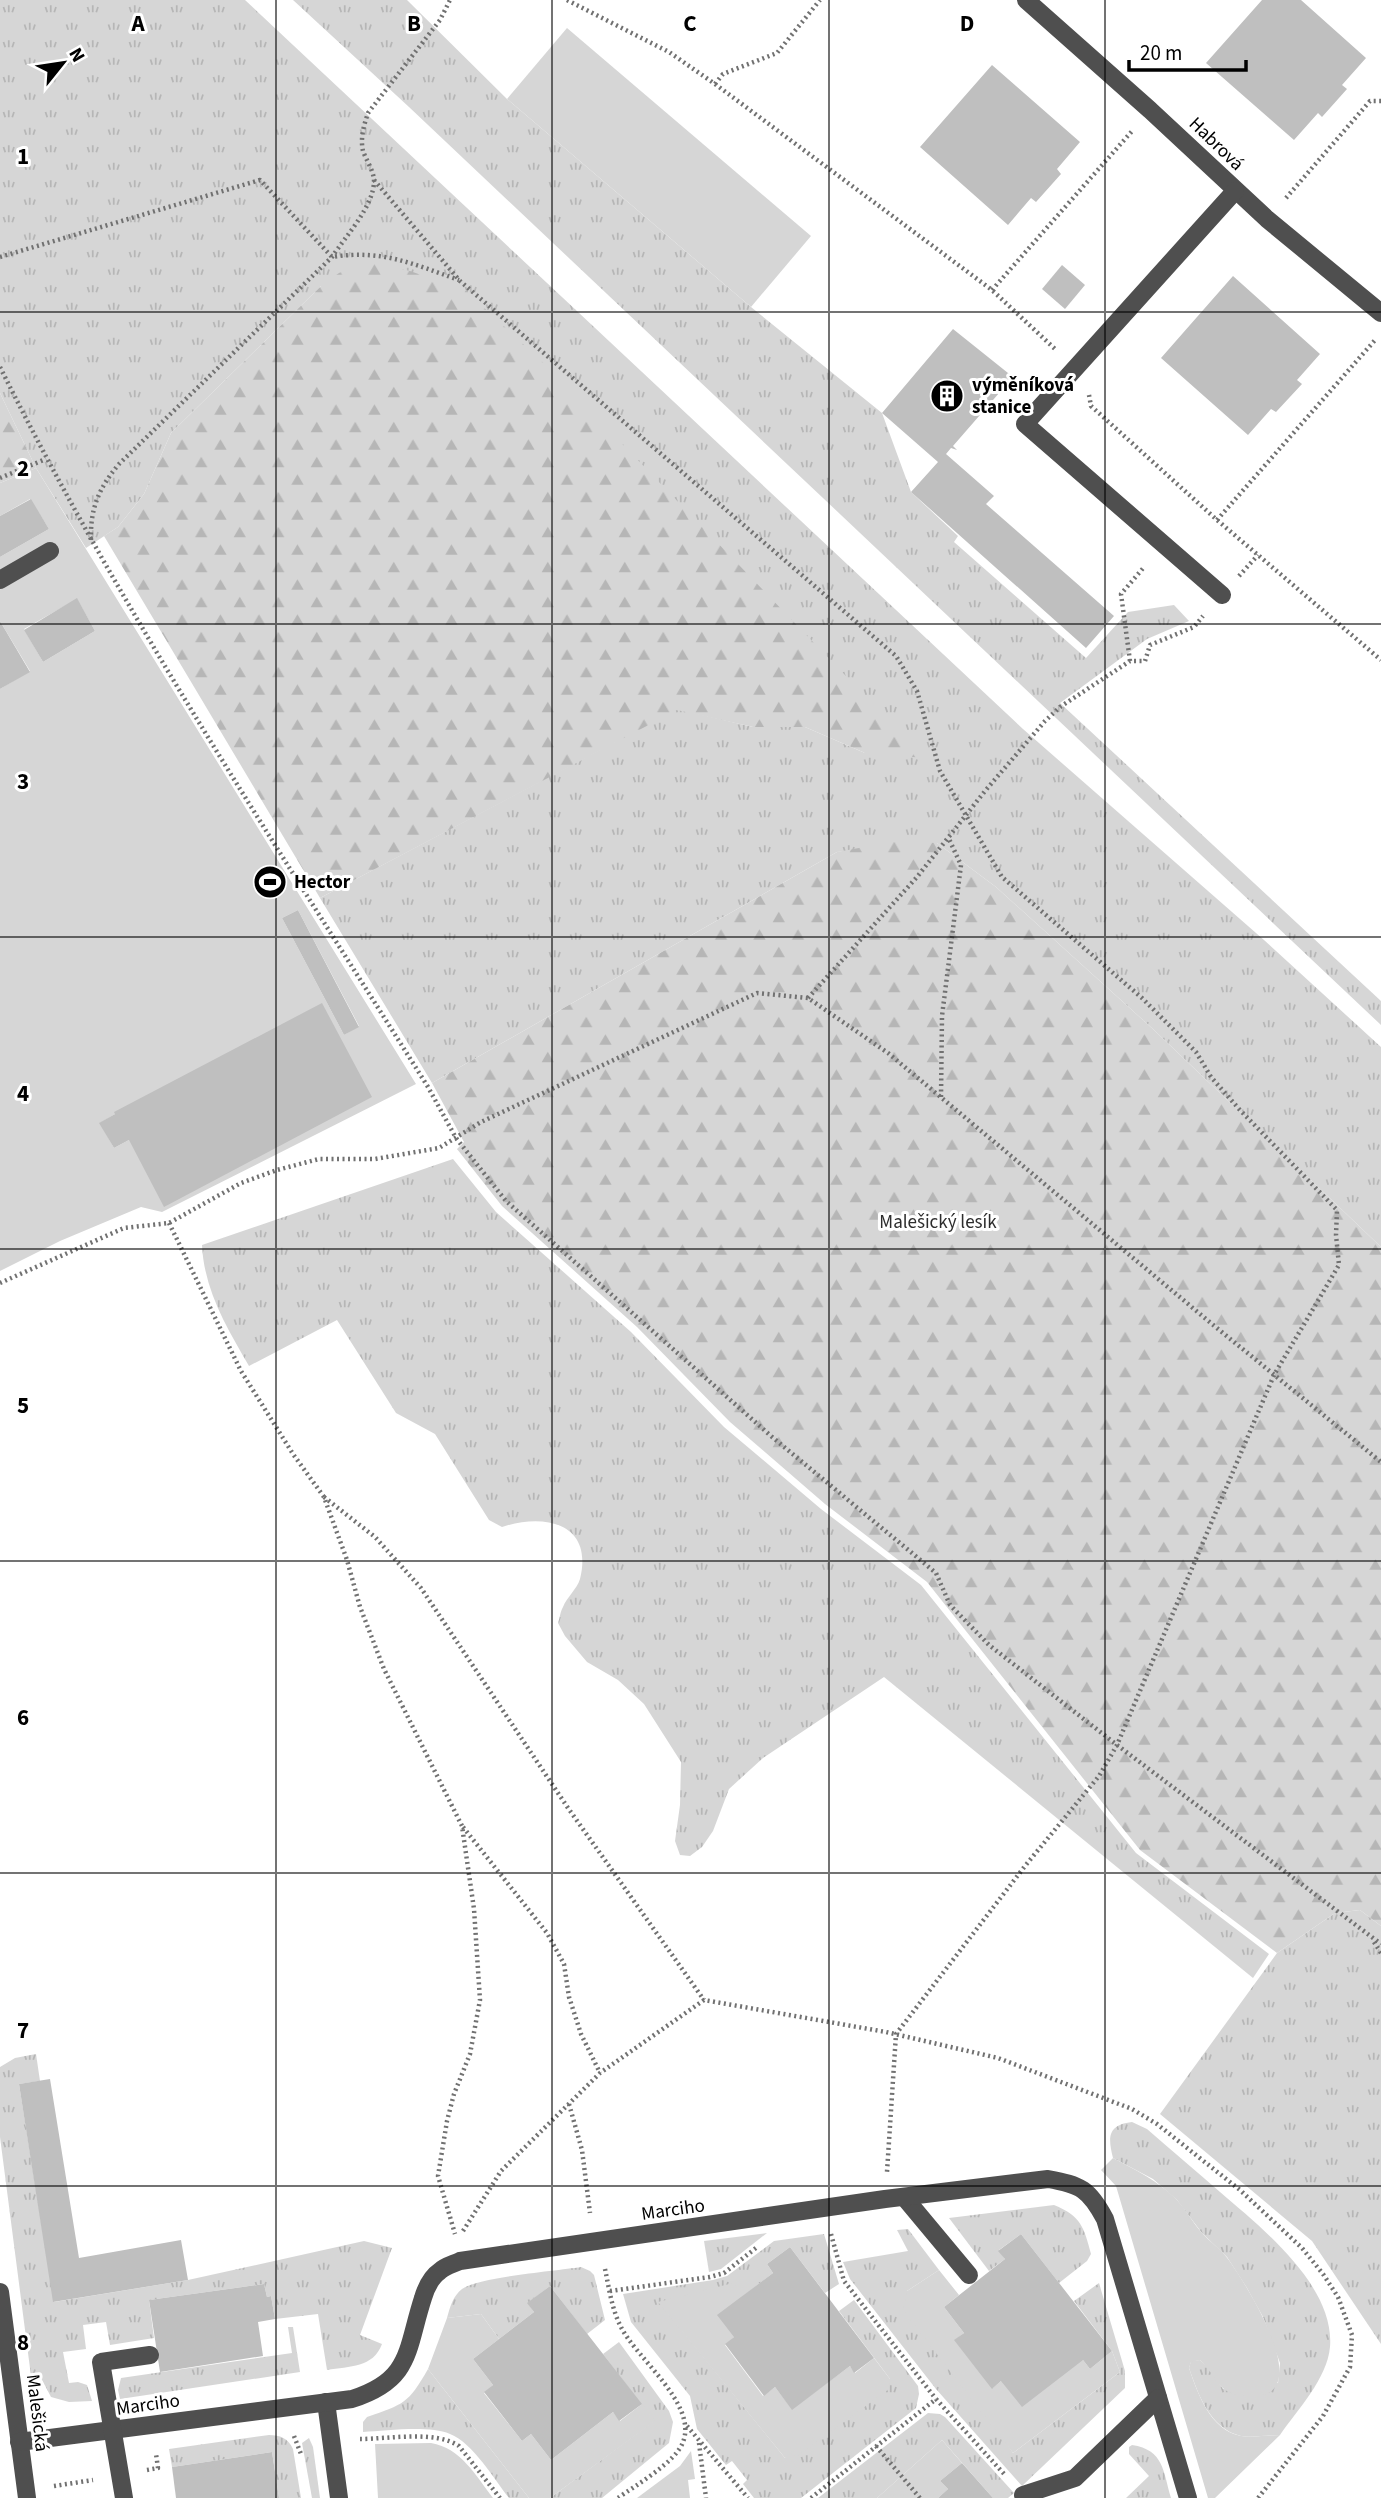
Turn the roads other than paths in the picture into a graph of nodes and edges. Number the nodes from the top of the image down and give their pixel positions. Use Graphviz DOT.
graph roads {
  1 [pos="1026,0"];
  2 [pos="1235,191"];
  3 [pos="1381,313"];
  4 [pos="50,551"];
  5 [pos="0,580"];
  6 [pos="1222,595"];
  7 [pos="904,2197"];
  8 [pos="969,2275"];
  9 [pos="0,2292"];
  10 [pos="150,2355"];
  11 [pos="1158,2398"];
  12 [pos="326,2402"];
  13 [pos="112,2431"];
  14 [pos="19,2442"];
  15 [pos="1023,2495"];
  16 [pos="27,2498"];
  17 [pos="124,2498"];
  18 [pos="339,2498"];
  19 [pos="1188,2498"];
  1 -- 2 [label="street, Habrová"];
  2 -- 3 [label="street, Habrová"];
  2 -- 6 [label="street"];
  4 -- 5 [label="street"];
  7 -- 8 [label="street"];
  7 -- 11 [label="street, Marciho"];
  7 -- 12 [label="street, Marciho"];
  9 -- 14 [label="street, Malešická"];
  10 -- 13 [label="street"];
  11 -- 15 [label="street"];
  11 -- 19 [label="street, Marciho"];
  12 -- 13 [label="street, Marciho"];
  12 -- 18 [label="street"];
  13 -- 14 [label="street, Marciho"];
  13 -- 17 [label="street"];
  14 -- 16 [label="street, Malešická"];
}
